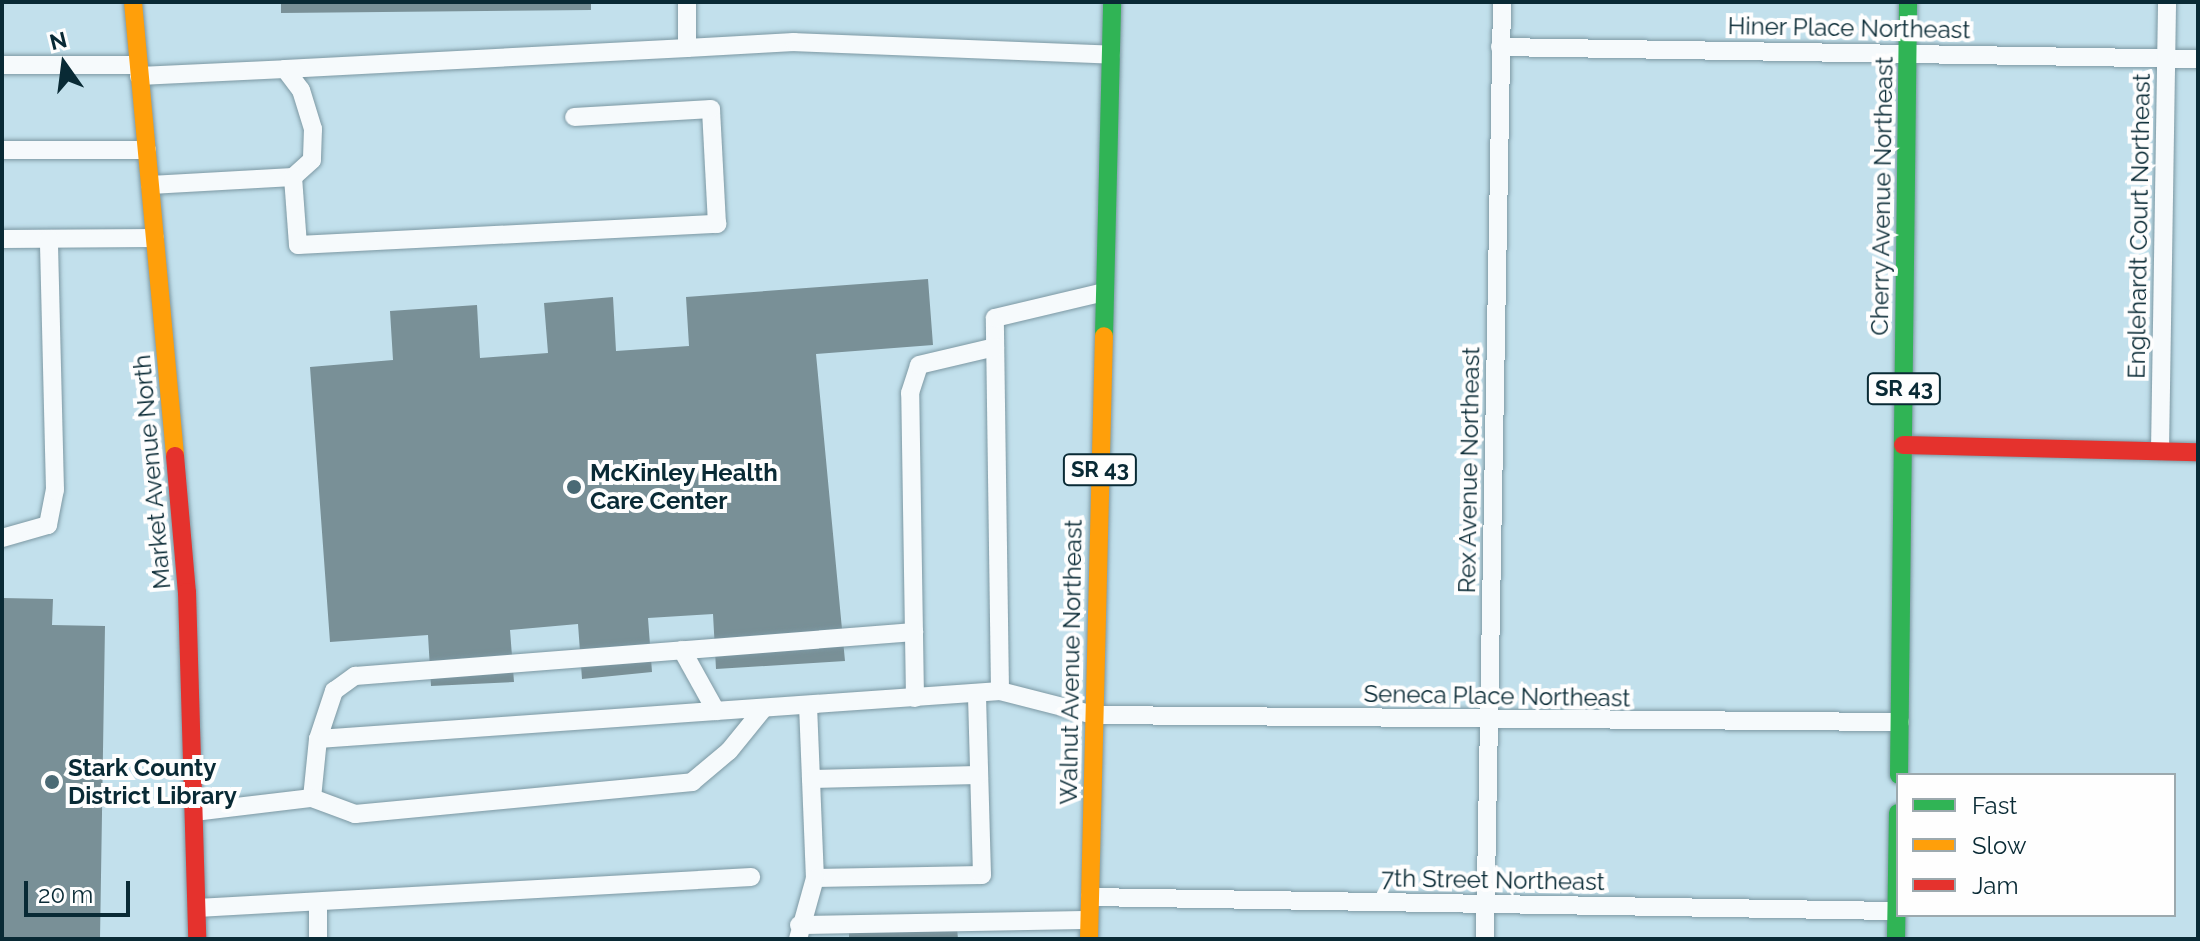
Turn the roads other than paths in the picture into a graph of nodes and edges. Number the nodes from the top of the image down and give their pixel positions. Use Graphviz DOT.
graph roads {
  1 [pos="133,2"];
  2 [pos="687,2"];
  3 [pos="1112,2"];
  4 [pos="1502,2"];
  5 [pos="1908,2"];
  6 [pos="2167,2"];
  7 [pos="1500,47"];
  8 [pos="687,48"];
  9 [pos="1908,54"];
  10 [pos="1111,55"];
  11 [pos="2166,58"];
  12 [pos="2198,59"];
  13 [pos="2,65"];
  14 [pos="285,69"];
  15 [pos="139,70"];
  16 [pos="574,117"];
  17 [pos="2,150"];
  18 [pos="147,150"];
  19 [pos="293,177"];
  20 [pos="150,185"];
  21 [pos="155,238"];
  22 [pos="2,239"];
  23 [pos="49,239"];
  24 [pos="1104,292"];
  25 [pos="995,347"];
  26 [pos="1903,445"];
  27 [pos="2160,451"];
  28 [pos="2198,452"];
  29 [pos="2,538"];
  30 [pos="914,632"];
  31 [pos="682,650"];
  32 [pos="1000,691"];
  33 [pos="977,693"];
  34 [pos="915,698"];
  35 [pos="808,705"];
  36 [pos="764,708"];
  37 [pos="716,711"];
  38 [pos="1094,715"];
  39 [pos="1489,718"];
  40 [pos="1900,722"];
  41 [pos="318,739"];
  42 [pos="1899,773"];
  43 [pos="979,775"];
  44 [pos="811,779"];
  45 [pos="312,798"];
  46 [pos="194,812"];
  47 [pos="751,877"];
  48 [pos="815,878"];
  49 [pos="1090,897"];
  50 [pos="318,902"];
  51 [pos="1486,903"];
  52 [pos="1896,911"];
  53 [pos="1089,920"];
  54 [pos="197,924"];
  55 [pos="799,932"];
  56 [pos="169,939"];
  57 [pos="318,939"];
  58 [pos="1089,939"];
  59 [pos="1485,939"];
  60 [pos="1896,939"];
  1 -- 15 [label="main road, Market Avenue North"];
  2 -- 8 [label="lane"];
  3 -- 10 [label="main road, Walnut Avenue Northeast / SR 43"];
  4 -- 7 [label="lane, Rex Avenue Northeast"];
  5 -- 9 [label="main road, Cherry Avenue Northeast / SR 43"];
  6 -- 11 [label="lane, Englehardt Court Northeast"];
  7 -- 9 [label="lane, Hiner Place Northeast"];
  7 -- 39 [label="lane, Rex Avenue Northeast"];
  8 -- 10 [label="lane"];
  8 -- 14 [label="lane"];
  9 -- 11 [label="lane, Hiner Place Northeast"];
  9 -- 26 [label="main road, Cherry Avenue Northeast / SR 43"];
  10 -- 24 [label="main road, Walnut Avenue Northeast / SR 43"];
  11 -- 12 [label="lane, Hiner Place Northeast"];
  11 -- 27 [label="lane, Englehardt Court Northeast"];
  13 -- 15 [label="lane"];
  14 -- 15 [label="lane"];
  14 -- 19 [label="lane"];
  15 -- 18 [label="main road, Market Avenue North"];
  16 -- 19 [label="lane"];
  17 -- 18 [label="lane"];
  18 -- 20 [label="main road, Market Avenue North"];
  19 -- 20 [label="lane"];
  20 -- 21 [label="main road, Market Avenue North"];
  21 -- 23 [label="lane"];
  21 -- 46 [label="main road, Market Avenue North"];
  22 -- 23 [label="lane"];
  23 -- 29 [label="lane"];
  24 -- 25 [label="lane"];
  24 -- 38 [label="main road, Walnut Avenue Northeast / SR 43"];
  25 -- 30 [label="lane"];
  25 -- 32 [label="lane"];
  26 -- 27 [label="main road"];
  26 -- 40 [label="main road, Cherry Avenue Northeast / SR 43"];
  27 -- 28 [label="main road"];
  30 -- 31 [label="lane"];
  30 -- 34 [label="lane"];
  31 -- 37 [label="lane"];
  31 -- 41 [label="lane"];
  32 -- 33 [label="lane, Seneca Place Northeast"];
  32 -- 38 [label="lane, Seneca Place Northeast"];
  33 -- 34 [label="lane, Seneca Place Northeast"];
  33 -- 43 [label="lane"];
  34 -- 35 [label="lane, Seneca Place Northeast"];
  35 -- 36 [label="lane, Seneca Place Northeast"];
  35 -- 44 [label="lane"];
  36 -- 37 [label="lane, Seneca Place Northeast"];
  36 -- 45 [label="lane"];
  37 -- 41 [label="lane, Seneca Place Northeast"];
  38 -- 39 [label="lane, Seneca Place Northeast"];
  38 -- 49 [label="main road, Walnut Avenue Northeast / SR 43"];
  39 -- 40 [label="lane, Seneca Place Northeast"];
  39 -- 51 [label="lane, Rex Avenue Northeast"];
  40 -- 42 [label="main road, Cherry Avenue Northeast / SR 43"];
  41 -- 45 [label="lane"];
  43 -- 44 [label="lane"];
  43 -- 48 [label="lane"];
  44 -- 48 [label="lane"];
  45 -- 46 [label="lane"];
  46 -- 54 [label="main road, Market Avenue North"];
  47 -- 50 [label="lane"];
  48 -- 55 [label="lane"];
  49 -- 51 [label="lane, 7th Street Northeast"];
  49 -- 53 [label="main road, Walnut Avenue Northeast / SR 43"];
  50 -- 54 [label="lane"];
  50 -- 57 [label="lane"];
  51 -- 52 [label="lane, 7th Street Northeast"];
  51 -- 59 [label="lane, Rex Avenue Northeast"];
  52 -- 60 [label="main road"];
  53 -- 55 [label="lane"];
  53 -- 58 [label="main road, Walnut Avenue Northeast / SR 43"];
  54 -- 56 [label="lane"];
}
